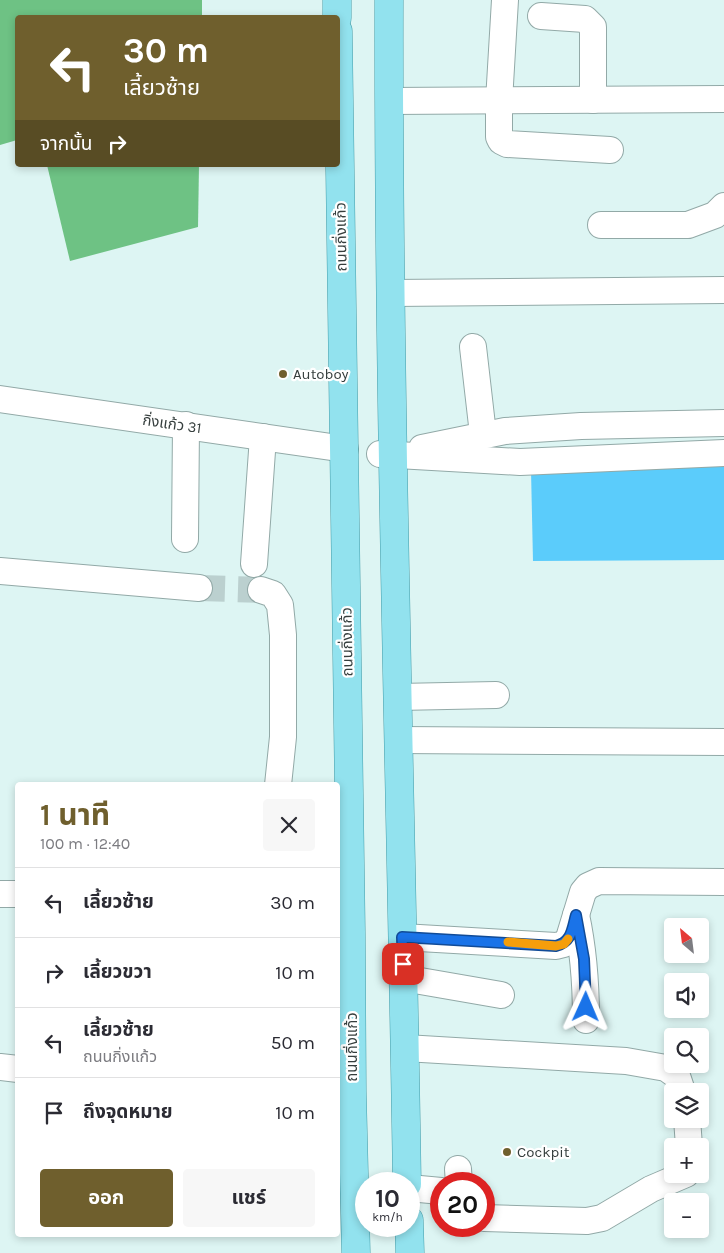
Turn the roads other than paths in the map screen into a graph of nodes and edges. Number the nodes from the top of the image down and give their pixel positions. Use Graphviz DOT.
graph roads {
  1 [pos="337,0"];
  2 [pos="389,0"];
  3 [pos="505,0"];
  4 [pos="337,15"];
  5 [pos="541,16"];
  6 [pos="724,99"];
  7 [pos="593,100"];
  8 [pos="389,101"];
  9 [pos="499,101"];
  10 [pos="340,150"];
  11 [pos="610,150"];
  12 [pos="724,206"];
  13 [pos="601,225"];
  14 [pos="724,290"];
  15 [pos="391,293"];
  16 [pos="473,346"];
  17 [pos="0,399"];
  18 [pos="724,423"];
  19 [pos="186,426"];
  20 [pos="483,434"];
  21 [pos="263,437"];
  22 [pos="345,448"];
  23 [pos="724,453"];
  24 [pos="386,454"];
  25 [pos="186,539"];
  26 [pos="254,564"];
  27 [pos="0,571"];
  28 [pos="198,588"];
  29 [pos="261,590"];
  30 [pos="496,694"];
  31 [pos="398,697"];
  32 [pos="399,740"];
  33 [pos="724,742"];
  34 [pos="278,782"];
  35 [pos="724,882"];
  36 [pos="0,894"];
  37 [pos="15,894"];
  38 [pos="344,911"];
  39 [pos="576,915"];
  40 [pos="402,937"];
  41 [pos="403,978"];
  42 [pos="501,995"];
  43 [pos="586,1020"];
  44 [pos="405,1048"];
  45 [pos="0,1067"];
  46 [pos="15,1069"];
  47 [pos="679,1083"];
  48 [pos="345,1091"];
  49 [pos="407,1172"];
  50 [pos="665,1183"];
  51 [pos="495,1218"];
  52 [pos="410,1237"];
  53 [pos="356,1253"];
  54 [pos="410,1253"];
  1 -- 4 [label="main road"];
  2 -- 8 [label="main road"];
  3 -- 9 [label="street"];
  5 -- 7 [label="street"];
  6 -- 7 [label="street"];
  7 -- 9 [label="street"];
  8 -- 9 [label="street"];
  8 -- 15 [label="main road"];
  9 -- 11 [label="street"];
  10 -- 22 [label="main road, ถนนกิ่งแก้ว"];
  12 -- 13 [label="street"];
  14 -- 15 [label="street"];
  15 -- 24 [label="main road"];
  16 -- 20 [label="street"];
  17 -- 19 [label="street, กิ่งแก้ว 31"];
  18 -- 20 [label="street"];
  19 -- 21 [label="street, กิ่งแก้ว 31"];
  19 -- 25 [label="street"];
  20 -- 24 [label="street"];
  21 -- 22 [label="street, กิ่งแก้ว 31"];
  21 -- 26 [label="street"];
  22 -- 38 [label="main road, ถนนกิ่งแก้ว"];
  23 -- 24 [label="street"];
  24 -- 31 [label="main road"];
  27 -- 28 [label="street"];
  29 -- 34 [label="street"];
  30 -- 31 [label="street"];
  31 -- 32 [label="main road"];
  32 -- 33 [label="street"];
  32 -- 40 [label="main road"];
  35 -- 39 [label="street"];
  36 -- 37 [label="street"];
  38 -- 48 [label="main road, ถนนกิ่งแก้ว"];
  39 -- 40 [label="street"];
  39 -- 43 [label="street"];
  40 -- 41 [label="main road"];
  41 -- 42 [label="street"];
  41 -- 44 [label="main road"];
  44 -- 47 [label="street"];
  44 -- 49 [label="main road"];
  45 -- 46 [label="street"];
  48 -- 53 [label="main road, ถนนกิ่งแก้ว"];
  50 -- 51 [label="street"];
  52 -- 54 [label="main road"];
}
